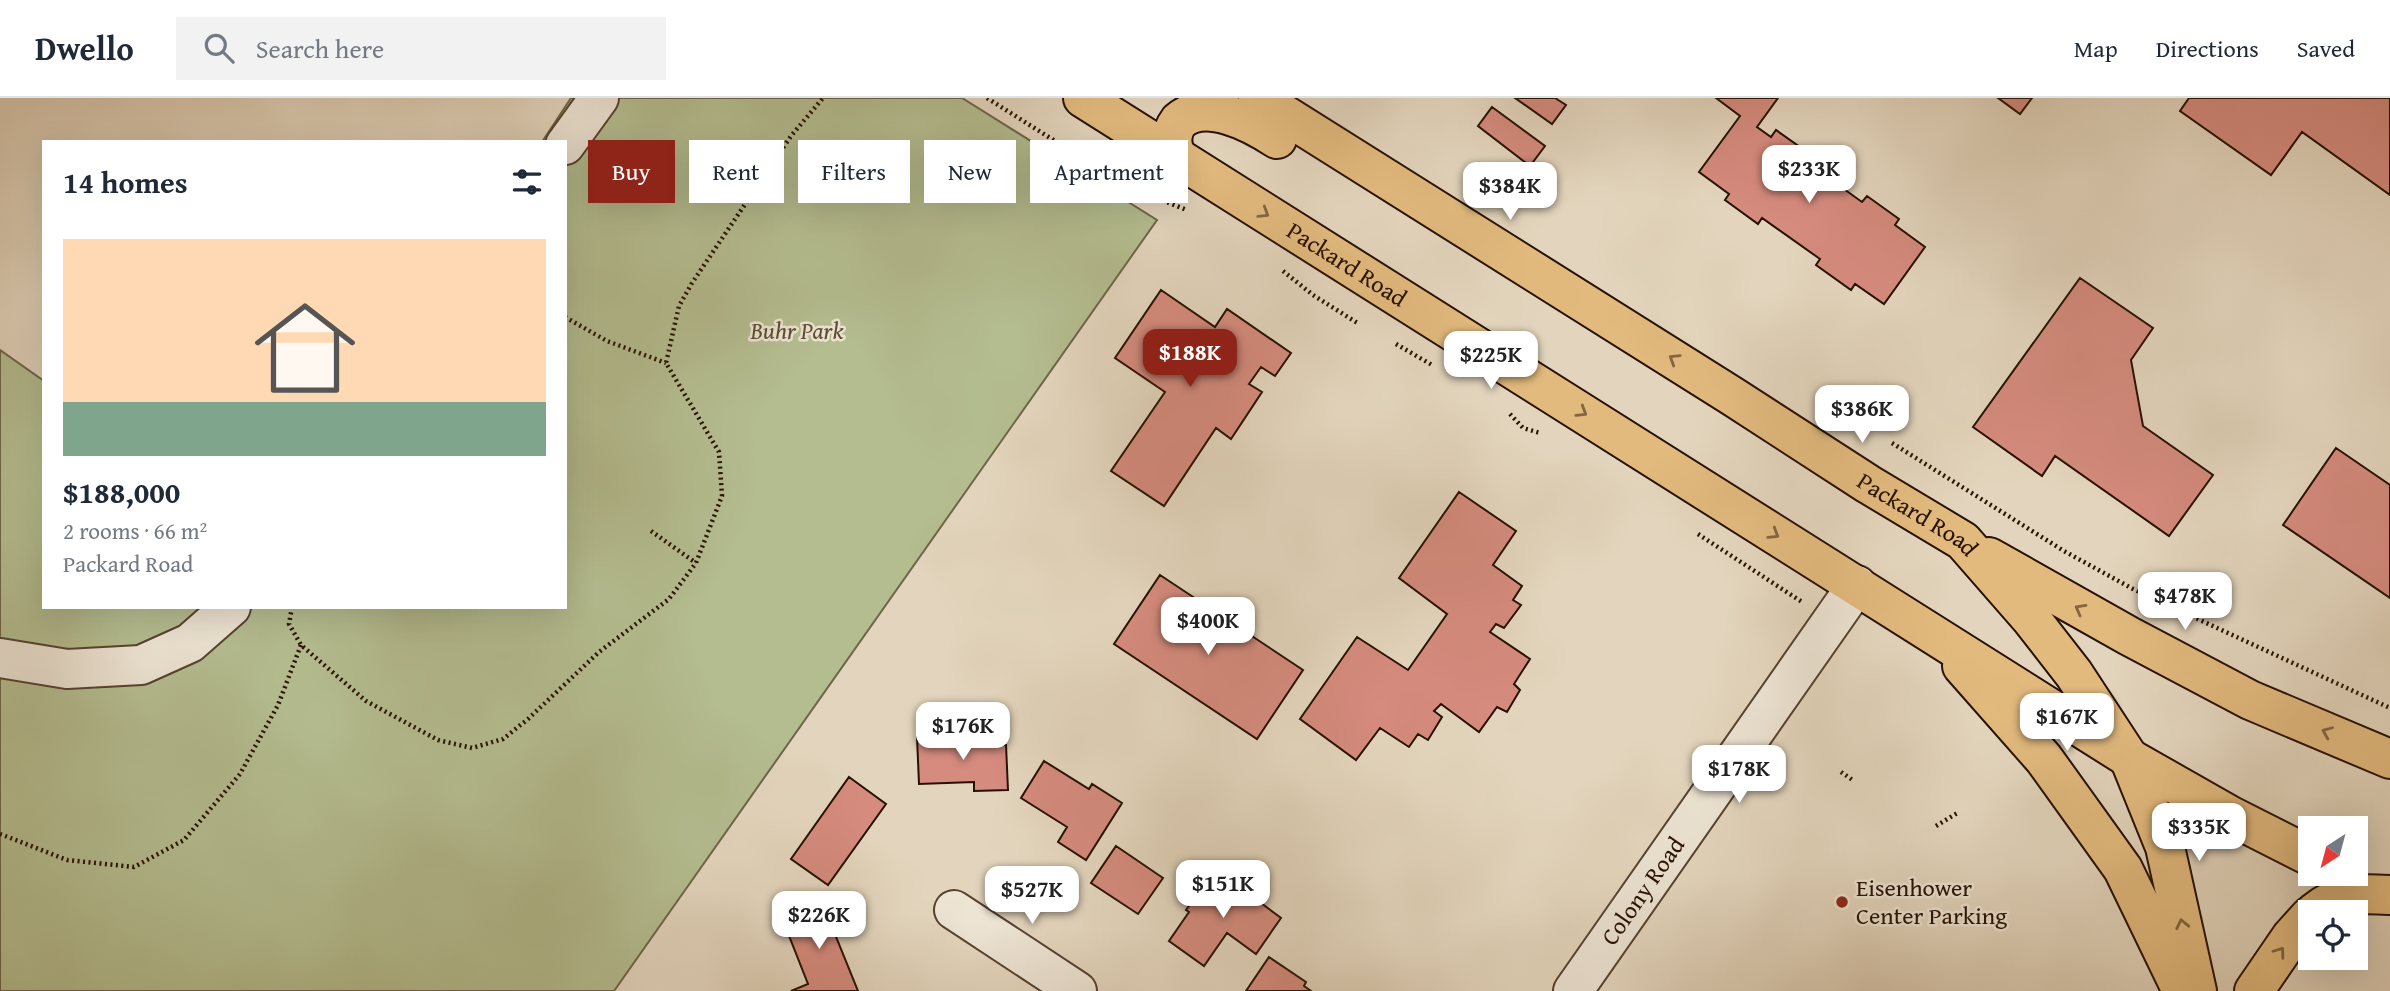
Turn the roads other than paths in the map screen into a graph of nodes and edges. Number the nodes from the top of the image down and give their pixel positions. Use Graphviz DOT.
graph roads {
  1 [pos="599,98"];
  2 [pos="1083,98"];
  3 [pos="1258,98"];
  4 [pos="1149,140"];
  5 [pos="1172,140"];
  6 [pos="567,142"];
  7 [pos="1188,165"];
  8 [pos="1484,241"];
  9 [pos="1963,541"];
  10 [pos="1857,584"];
  11 [pos="229,609"];
  12 [pos="1932,633"];
  13 [pos="0,658"];
  14 [pos="2129,758"];
  15 [pos="2390,759"];
  16 [pos="2298,850"];
  17 [pos="2368,878"];
  18 [pos="2390,887"];
  19 [pos="2390,895"];
  20 [pos="2333,900"];
  21 [pos="954,910"];
  22 [pos="2298,929"];
  23 [pos="1077,991"];
  24 [pos="1573,991"];
  25 [pos="2182,991"];
  26 [pos="2197,991"];
  27 [pos="2254,991"];
  1 -- 6 [label="street"];
  2 -- 4 [label="main road, Packard Road"];
  3 -- 8 [label="main road, Packard Road"];
  5 -- 8 [label="main road"];
  7 -- 10 [label="main road, Packard Road, one-way"];
  9 -- 8 [label="main road, Packard Road, one-way"];
  9 -- 14 [label="main road, Packard Road"];
  15 -- 9 [label="main road, one-way"];
  10 -- 12 [label="main road, Packard Road"];
  10 -- 24 [label="street, Colony Road"];
  11 -- 13 [label="street"];
  12 -- 14 [label="main road, Packard Road"];
  12 -- 25 [label="main road"];
  14 -- 16 [label="main road, Packard Road"];
  26 -- 14 [label="main road, Packard Road, one-way"];
  17 -- 18 [label="main road"];
  19 -- 20 [label="main road"];
  21 -- 23 [label="street"];
  27 -- 22 [label="main road, one-way"];
}
